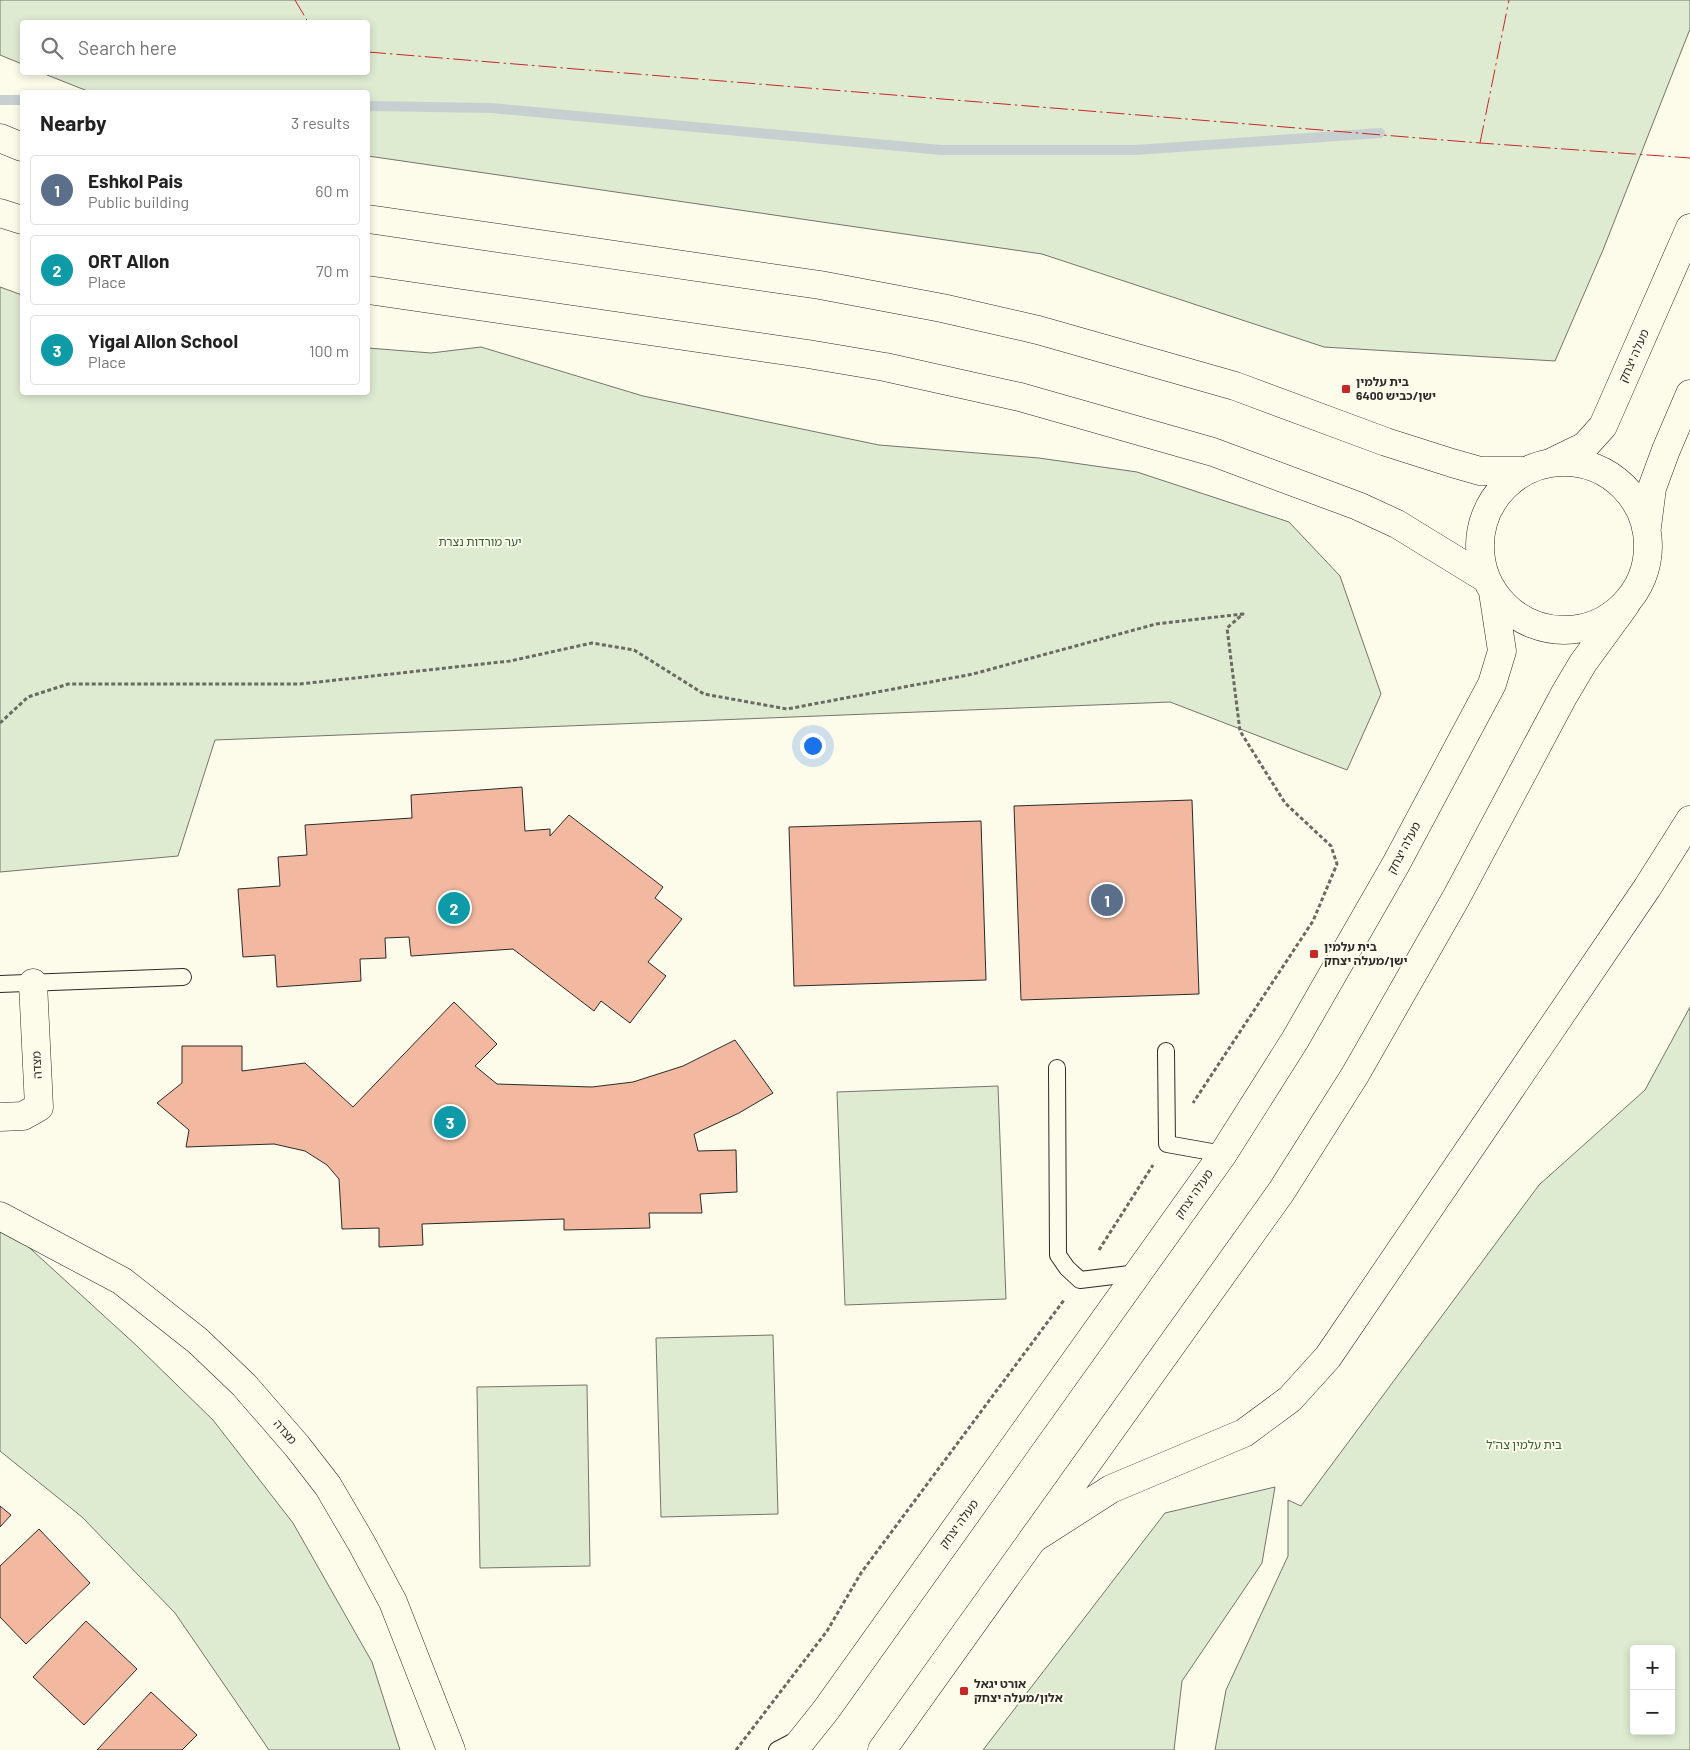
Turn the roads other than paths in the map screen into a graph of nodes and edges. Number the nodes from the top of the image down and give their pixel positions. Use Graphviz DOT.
graph roads {
  1 [pos="0,138"];
  2 [pos="20,146"];
  3 [pos="0,213"];
  4 [pos="20,219"];
  5 [pos="370,219"];
  6 [pos="1690,228"];
  7 [pos="370,290"];
  8 [pos="1690,394"];
  9 [pos="1552,462"];
  10 [pos="1524,471"];
  11 [pos="1647,527"];
  12 [pos="1489,585"];
  13 [pos="1626,604"];
  14 [pos="1690,820"];
  15 [pos="183,977"];
  16 [pos="33,983"];
  17 [pos="0,984"];
  18 [pos="1166,1051"];
  19 [pos="1057,1068"];
  20 [pos="0,1117"];
  21 [pos="1223,1154"];
  22 [pos="0,1216"];
  23 [pos="1138,1273"];
  24 [pos="1033,1539"];
  25 [pos="799,1743"];
  26 [pos="451,1750"];
  27 [pos="777,1750"];
  28 [pos="882,1750"];
  1 -- 2 [label="main road"];
  3 -- 4 [label="main road"];
  5 -- 10 [label="main road"];
  6 -- 9 [label="main road, מעלה יצחק"];
  7 -- 12 [label="main road"];
  8 -- 11 [label="main road"];
  9 -- 10 [label="main road"];
  9 -- 11 [label="main road"];
  10 -- 12 [label="main road"];
  11 -- 13 [label="main road"];
  12 -- 13 [label="main road"];
  12 -- 21 [label="main road, מעלה יצחק"];
  13 -- 24 [label="main road"];
  14 -- 24 [label="main road"];
  15 -- 16 [label="lane"];
  16 -- 17 [label="lane"];
  16 -- 20 [label="main road, מצדה"];
  18 -- 21 [label="lane"];
  19 -- 23 [label="lane"];
  21 -- 23 [label="main road, מעלה יצחק"];
  22 -- 26 [label="main road, מצדה"];
  23 -- 25 [label="main road, מעלה יצחק"];
  24 -- 28 [label="main road"];
  25 -- 27 [label="lane"];
}
